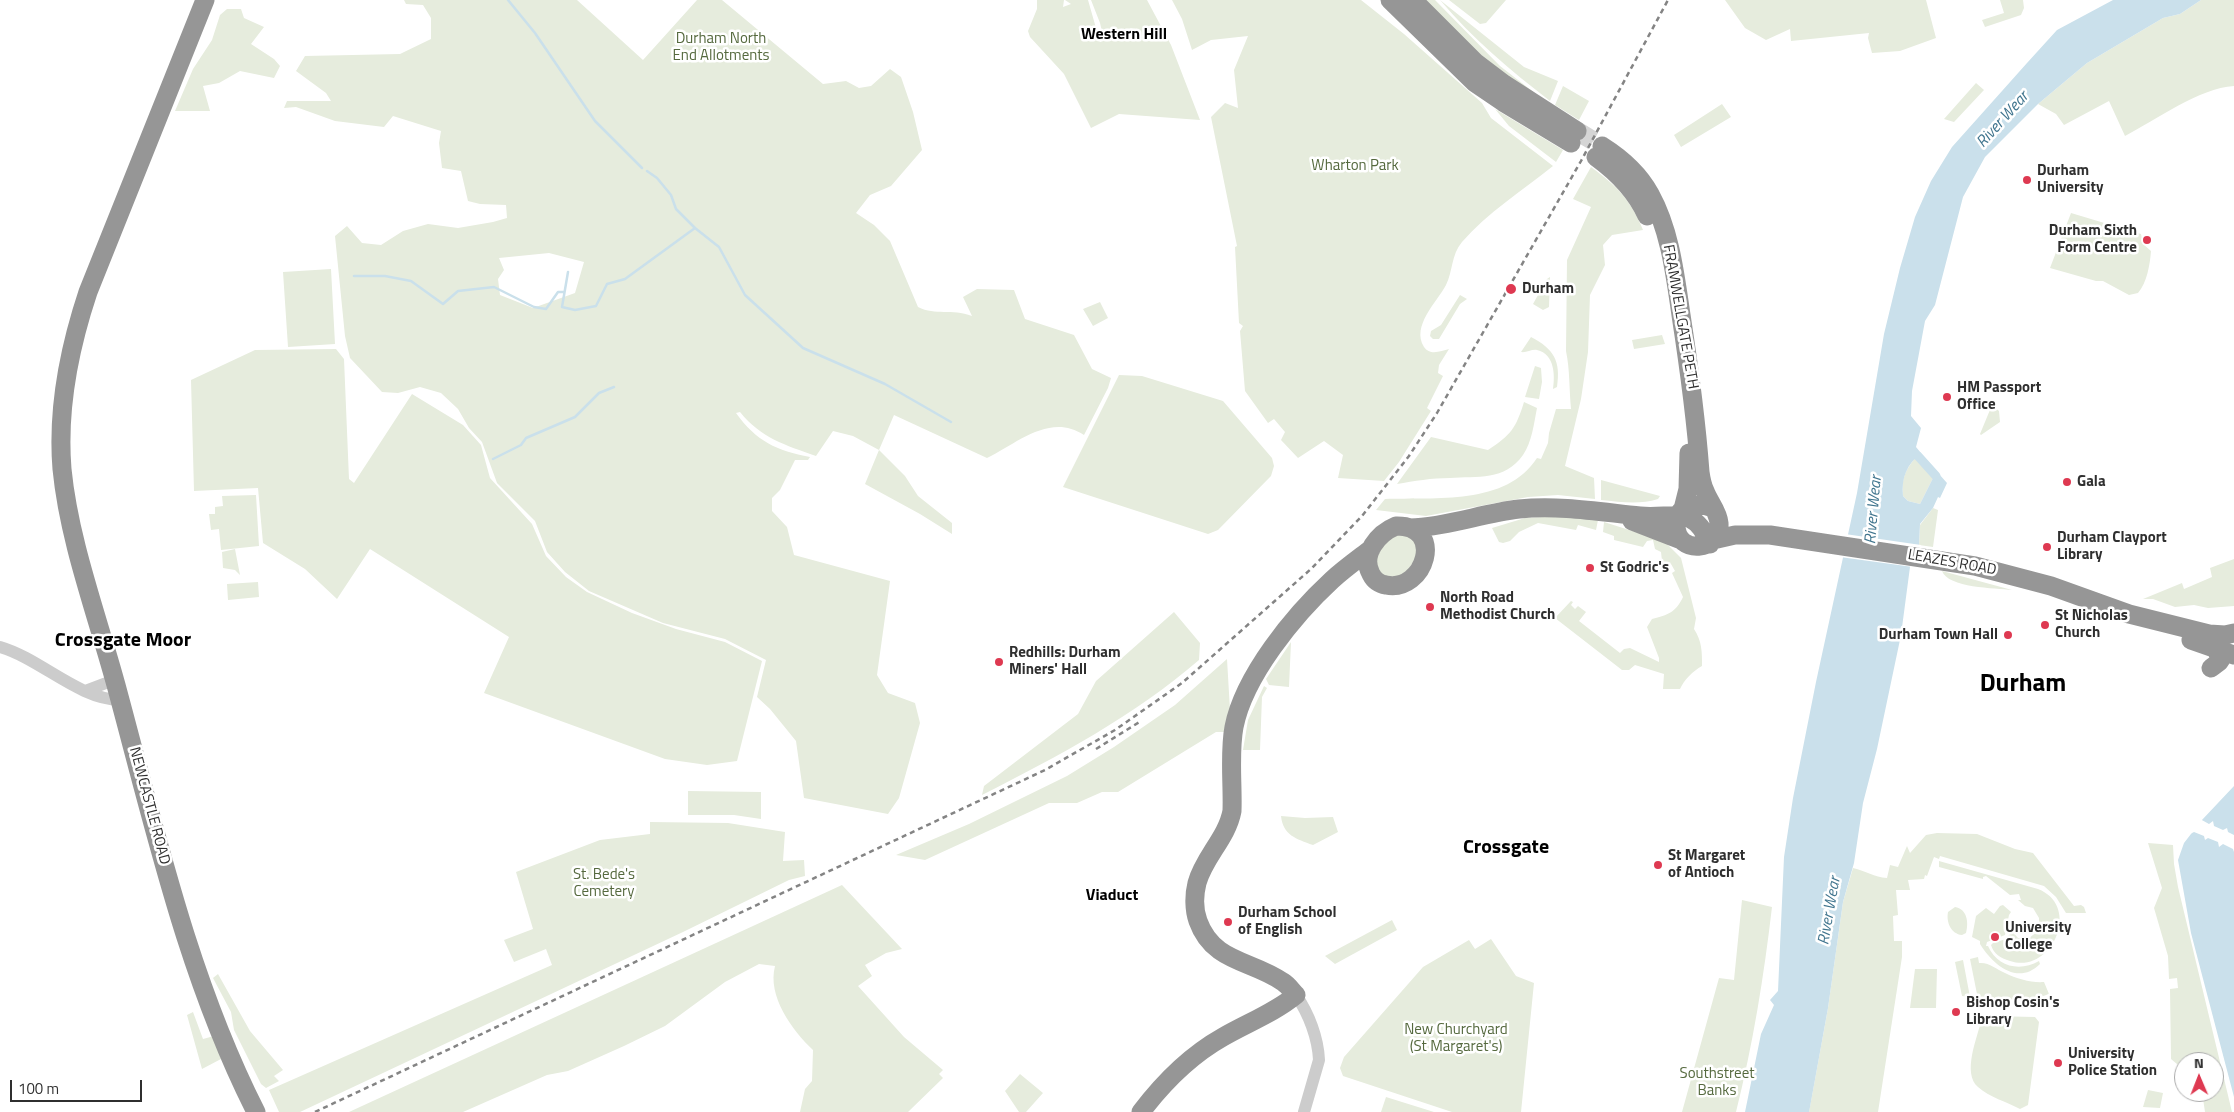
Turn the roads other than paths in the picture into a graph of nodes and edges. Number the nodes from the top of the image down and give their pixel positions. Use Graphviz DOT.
graph roads {
  1 [pos="206,0"];
  2 [pos="1390,0"];
  3 [pos="1413,0"];
  4 [pos="1602,510"];
  5 [pos="1715,510"];
  6 [pos="1681,512"];
  7 [pos="1482,516"];
  8 [pos="1410,528"];
  9 [pos="1770,535"];
  10 [pos="1681,540"];
  11 [pos="1712,542"];
  12 [pos="1371,549"];
  13 [pos="1426,551"];
  14 [pos="1371,574"];
  15 [pos="1337,576"];
  16 [pos="2129,614"];
  17 [pos="2234,633"];
  18 [pos="0,647"];
  19 [pos="2216,648"];
  20 [pos="2234,655"];
  21 [pos="2211,668"];
  22 [pos="114,680"];
  23 [pos="85,690"];
  24 [pos="120,700"];
  25 [pos="1296,995"];
  26 [pos="253,1105"];
  27 [pos="1141,1112"];
  28 [pos="1304,1112"];
  1 -- 22 [label="highway, NEWCASTLE ROAD"];
  2 -- 3 [label="highway"];
  4 -- 6 [label="highway, LEAZES ROAD"];
  4 -- 7 [label="highway"];
  4 -- 10 [label="highway, LEAZES ROAD"];
  5 -- 6 [label="highway, LEAZES ROAD"];
  5 -- 6 [label="highway, FRAMWELLGATE PETH"];
  5 -- 9 [label="highway, LEAZES ROAD"];
  5 -- 11 [label="highway"];
  6 -- 10 [label="highway, FRAMWELLGATE PETH"];
  6 -- 11 [label="highway"];
  7 -- 8 [label="highway"];
  7 -- 13 [label="highway"];
  8 -- 12 [label="highway"];
  8 -- 13 [label="highway"];
  9 -- 11 [label="highway, LEAZES ROAD"];
  9 -- 16 [label="highway, LEAZES ROAD"];
  10 -- 11 [label="highway, LEAZES ROAD"];
  12 -- 14 [label="highway"];
  12 -- 15 [label="highway"];
  13 -- 14 [label="highway"];
  14 -- 15 [label="highway"];
  15 -- 25 [label="highway"];
  16 -- 17 [label="highway, LEAZES ROAD"];
  16 -- 19 [label="highway, LEAZES ROAD"];
  18 -- 23 [label="street"];
  19 -- 20 [label="highway, LEAZES ROAD"];
  19 -- 21 [label="highway"];
  22 -- 23 [label="street"];
  22 -- 24 [label="highway, NEWCASTLE ROAD"];
  23 -- 24 [label="street"];
  24 -- 26 [label="highway, NEWCASTLE ROAD"];
  25 -- 27 [label="highway"];
  25 -- 28 [label="street"];
}
